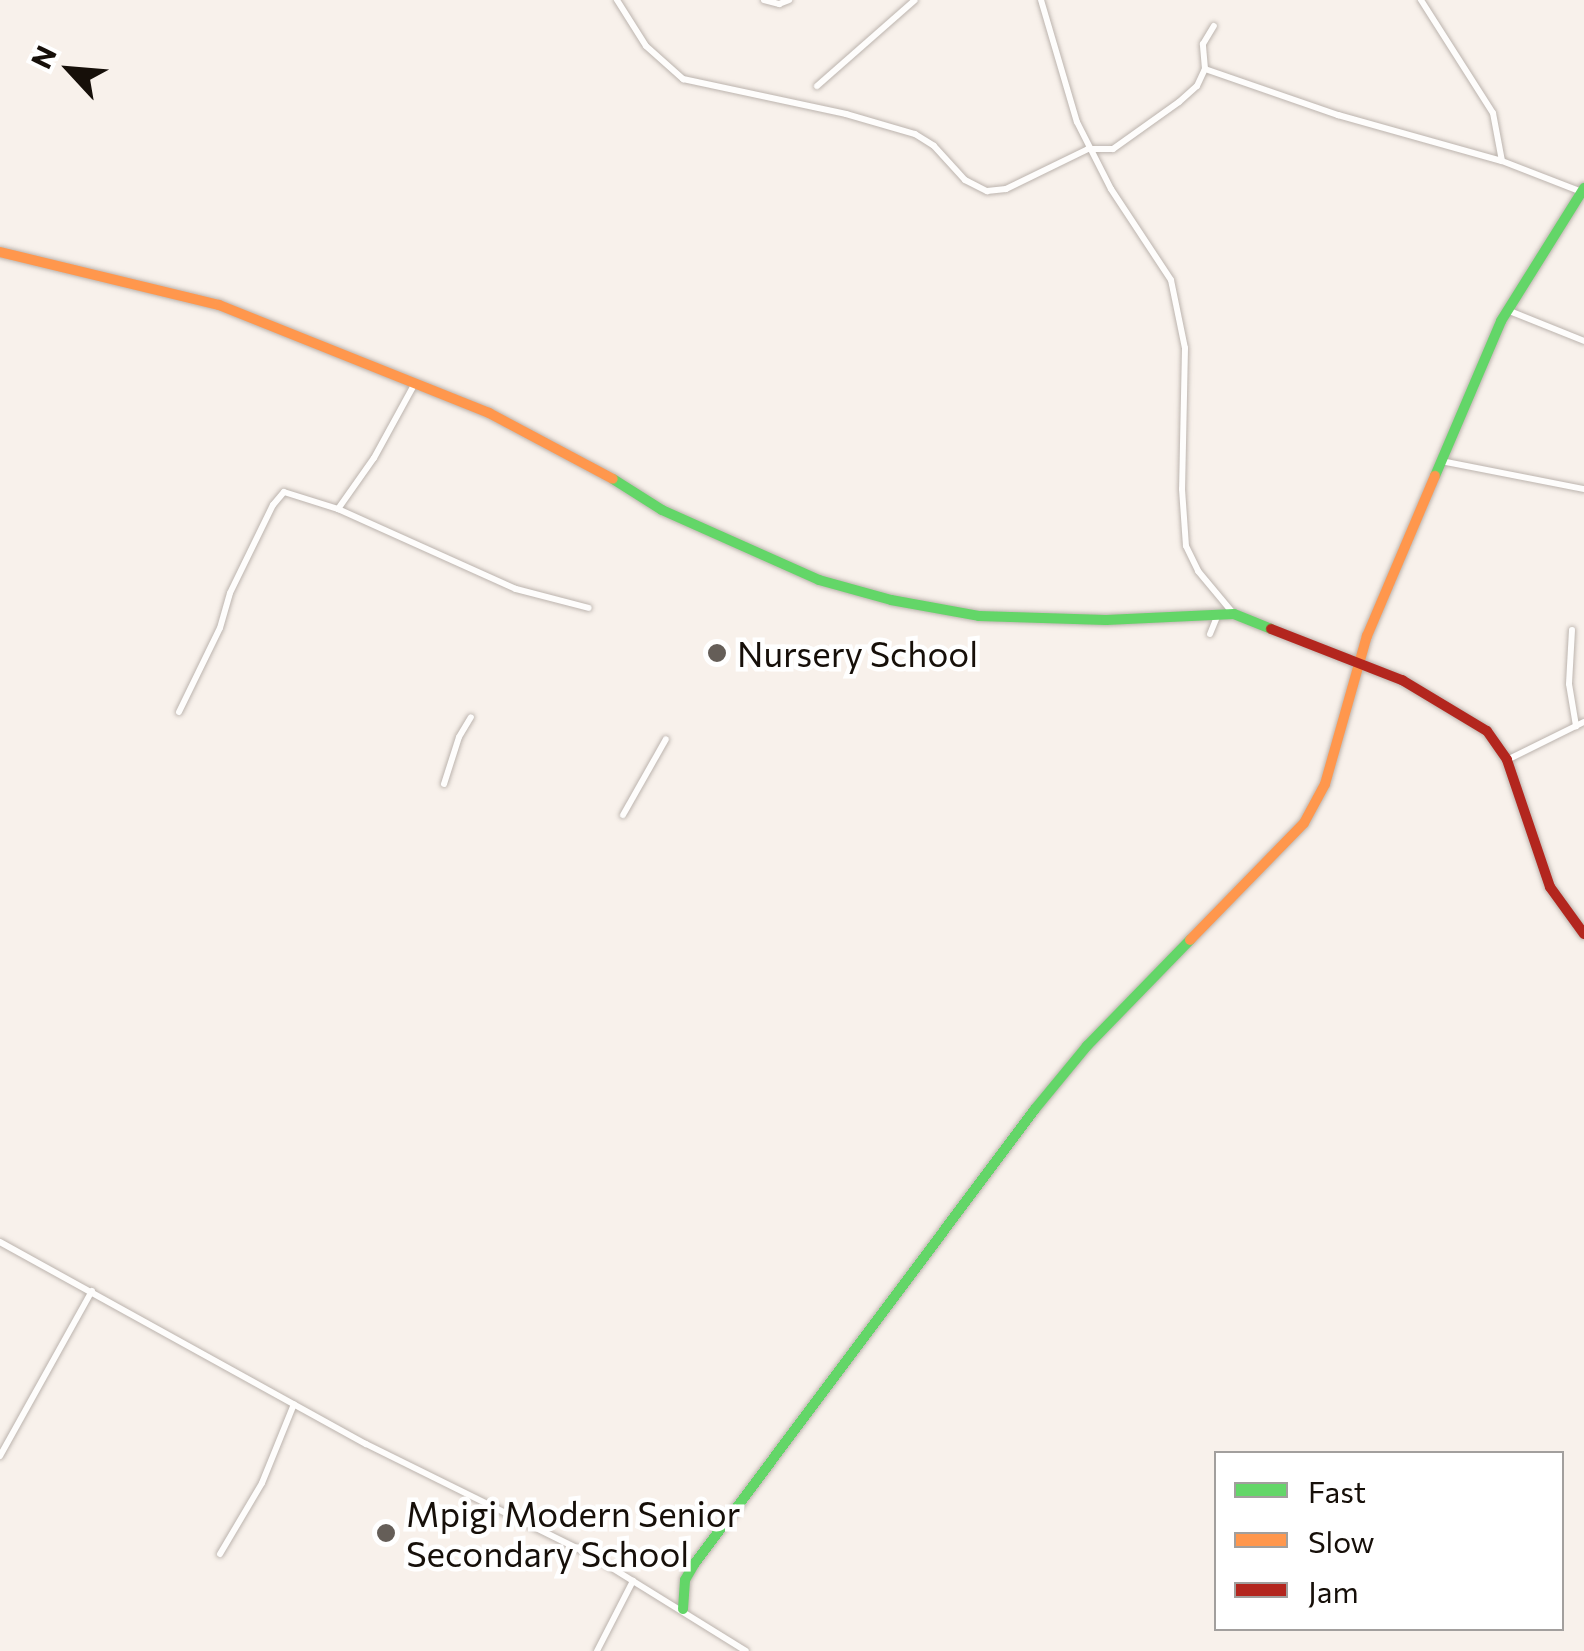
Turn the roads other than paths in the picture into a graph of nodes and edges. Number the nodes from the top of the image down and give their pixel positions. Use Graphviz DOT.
graph roads {
  1 [pos="617,0"];
  2 [pos="764,0"];
  3 [pos="788,0"];
  4 [pos="915,0"];
  5 [pos="1040,0"];
  6 [pos="1420,0"];
  7 [pos="1214,26"];
  8 [pos="1205,69"];
  9 [pos="817,86"];
  10 [pos="1092,150"];
  11 [pos="1502,161"];
  12 [pos="1583,190"];
  13 [pos="0,252"];
  14 [pos="1507,310"];
  15 [pos="1584,341"];
  16 [pos="414,385"];
  17 [pos="1441,461"];
  18 [pos="1584,489"];
  19 [pos="338,509"];
  20 [pos="589,608"];
  21 [pos="1234,614"];
  22 [pos="1217,616"];
  23 [pos="1572,630"];
  24 [pos="1210,634"];
  25 [pos="1360,664"];
  26 [pos="179,712"];
  27 [pos="472,717"];
  28 [pos="1580,724"];
  29 [pos="666,740"];
  30 [pos="1507,760"];
  31 [pos="444,784"];
  32 [pos="623,815"];
  33 [pos="1584,934"];
  34 [pos="0,1242"];
  35 [pos="92,1291"];
  36 [pos="294,1404"];
  37 [pos="0,1456"];
  38 [pos="220,1554"];
  39 [pos="633,1581"];
  40 [pos="683,1609"];
  41 [pos="597,1651"];
  42 [pos="746,1651"];
  1 -- 10 [label="street"];
  2 -- 3 [label="street"];
  4 -- 9 [label="street"];
  5 -- 10 [label="street"];
  6 -- 11 [label="street"];
  7 -- 8 [label="street"];
  8 -- 10 [label="street"];
  8 -- 11 [label="street"];
  10 -- 21 [label="street"];
  11 -- 12 [label="street"];
  12 -- 14 [label="street"];
  13 -- 16 [label="street"];
  14 -- 15 [label="street"];
  14 -- 17 [label="street"];
  16 -- 19 [label="street"];
  16 -- 22 [label="street"];
  17 -- 18 [label="street"];
  17 -- 25 [label="street"];
  19 -- 20 [label="street"];
  19 -- 26 [label="street"];
  21 -- 22 [label="street"];
  21 -- 25 [label="street"];
  22 -- 24 [label="street"];
  23 -- 28 [label="street"];
  25 -- 30 [label="street"];
  25 -- 40 [label="street"];
  27 -- 31 [label="street"];
  28 -- 30 [label="street"];
  29 -- 32 [label="street"];
  30 -- 33 [label="street"];
  34 -- 35 [label="street"];
  35 -- 36 [label="street"];
  35 -- 37 [label="street"];
  36 -- 38 [label="street"];
  36 -- 39 [label="street"];
  39 -- 40 [label="street"];
  39 -- 41 [label="street"];
  40 -- 42 [label="street"];
}
